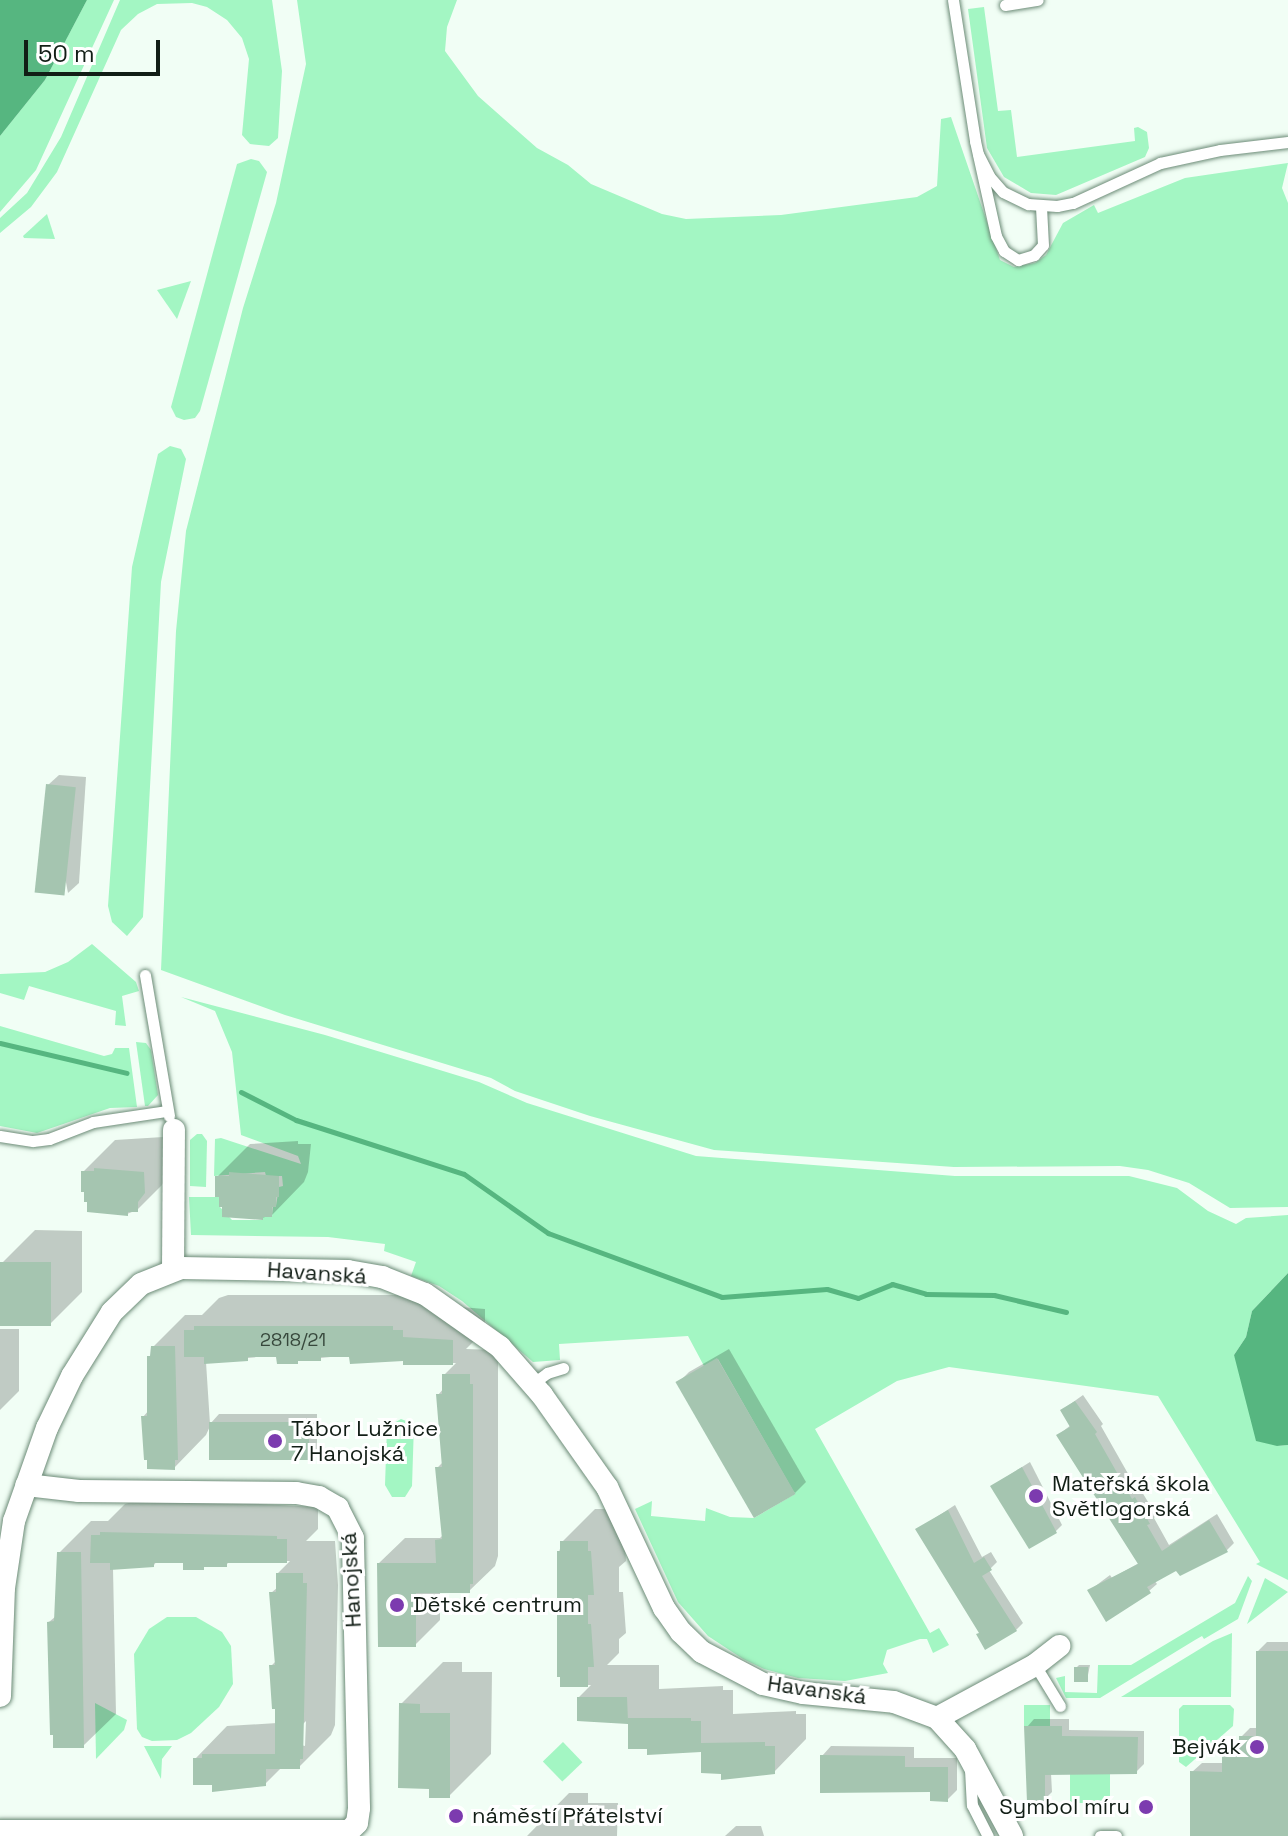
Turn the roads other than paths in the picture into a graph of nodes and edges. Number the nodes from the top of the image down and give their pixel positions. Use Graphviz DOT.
graph roads {
  1 [pos="953,0"];
  2 [pos="1038,0"];
  3 [pos="1005,5"];
  4 [pos="1288,142"];
  5 [pos="978,154"];
  6 [pos="1041,207"];
  7 [pos="145,975"];
  8 [pos="171,1120"];
  9 [pos="0,1136"];
  10 [pos="173,1270"];
  11 [pos="563,1368"];
  12 [pos="532,1384"];
  13 [pos="26,1485"];
  14 [pos="1059,1646"];
  15 [pos="1035,1665"];
  16 [pos="0,1696"];
  17 [pos="1060,1706"];
  18 [pos="937,1718"];
  19 [pos="971,1760"];
  20 [pos="0,1831"];
  21 [pos="274,1834"];
  22 [pos="988,1836"];
  23 [pos="1012,1836"];
  24 [pos="1100,1836"];
  25 [pos="1116,1836"];
  1 -- 5 [label="lane"];
  2 -- 3 [label="lane"];
  4 -- 6 [label="lane"];
  5 -- 6 [label="lane"];
  5 -- 6 [label="lane"];
  7 -- 8 [label="lane"];
  8 -- 9 [label="lane"];
  8 -- 10 [label="street"];
  10 -- 12 [label="street, Havanská"];
  10 -- 13 [label="street, Havanská"];
  11 -- 12 [label="lane"];
  12 -- 18 [label="street, Havanská"];
  13 -- 16 [label="street, Havanská"];
  13 -- 21 [label="street, Hanojská"];
  14 -- 15 [label="street"];
  15 -- 17 [label="lane"];
  15 -- 18 [label="street"];
  18 -- 19 [label="street"];
  19 -- 22 [label="lane"];
  19 -- 23 [label="street"];
  20 -- 21 [label="street"];
  24 -- 25 [label="lane"];
}
